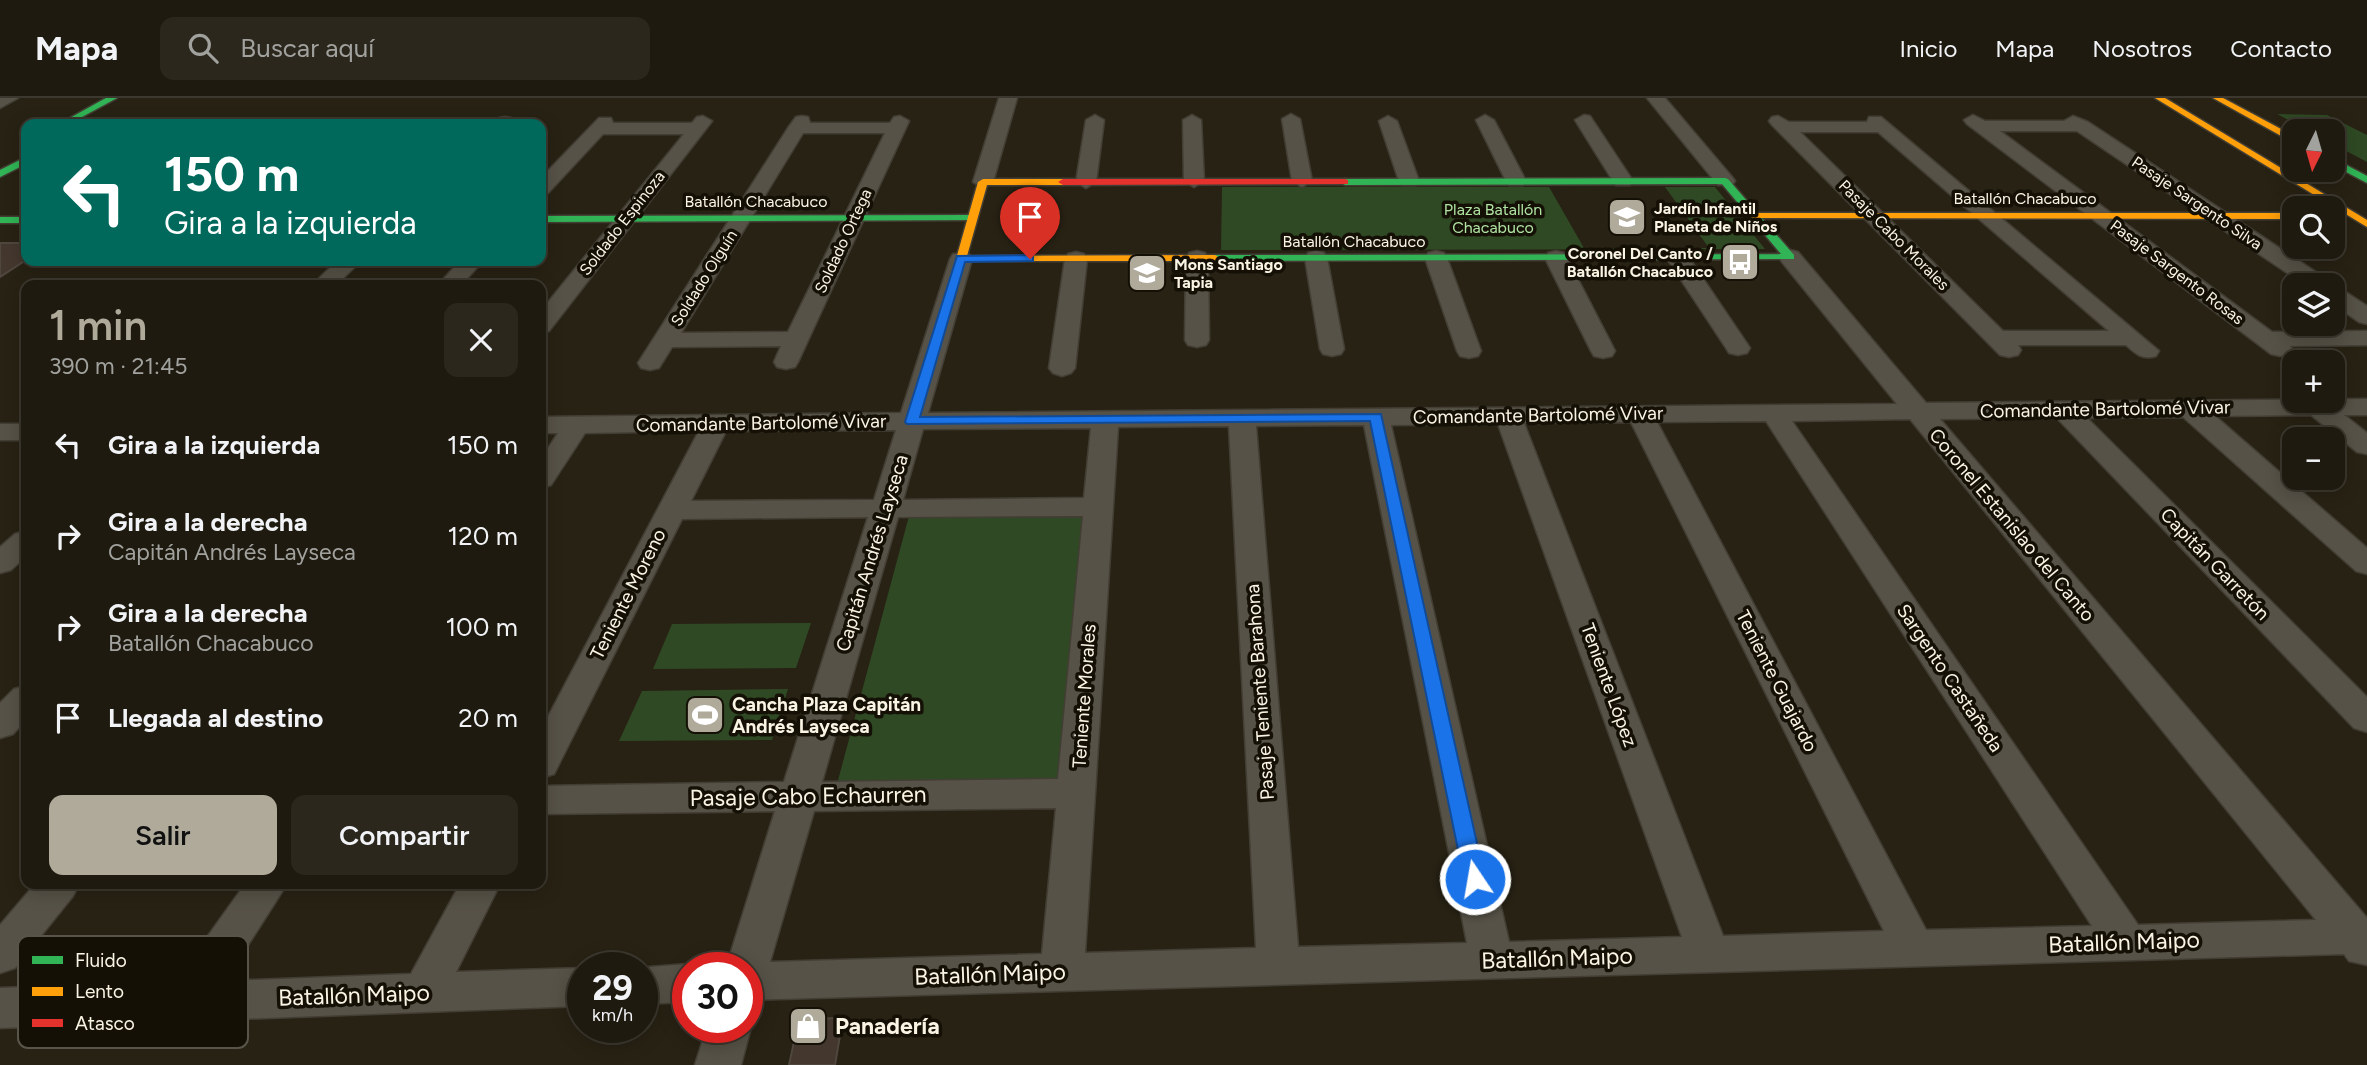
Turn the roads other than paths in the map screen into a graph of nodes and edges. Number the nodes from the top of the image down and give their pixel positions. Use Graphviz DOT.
graph roads {
  1 [pos="9,98"];
  2 [pos="113,98"];
  3 [pos="1008,98"];
  4 [pos="1656,98"];
  5 [pos="2159,98"];
  6 [pos="2217,98"];
  7 [pos="0,103"];
  8 [pos="130,105"];
  9 [pos="73,119"];
  10 [pos="103,119"];
  11 [pos="1291,119"];
  12 [pos="1095,120"];
  13 [pos="1192,120"];
  14 [pos="1485,120"];
  15 [pos="1388,121"];
  16 [pos="1584,121"];
  17 [pos="2078,123"];
  18 [pos="799,125"];
  19 [pos="2282,133"];
  20 [pos="21,147"];
  21 [pos="0,158"];
  22 [pos="21,163"];
  23 [pos="2345,168"];
  24 [pos="0,174"];
  25 [pos="2367,180"];
  26 [pos="1194,181"];
  27 [pos="1302,181"];
  28 [pos="1409,181"];
  29 [pos="1516,181"];
  30 [pos="1623,181"];
  31 [pos="1725,181"];
  32 [pos="983,182"];
  33 [pos="1086,182"];
  34 [pos="546,184"];
  35 [pos="1755,216"];
  36 [pos="1874,216"];
  37 [pos="1988,216"];
  38 [pos="2101,216"];
  39 [pos="2216,216"];
  40 [pos="2282,216"];
  41 [pos="2360,216"];
  42 [pos="741,218"];
  43 [pos="854,218"];
  44 [pos="972,218"];
  45 [pos="546,219"];
  46 [pos="625,219"];
  47 [pos="0,220"];
  48 [pos="21,220"];
  49 [pos="2367,225"];
  50 [pos="1677,257"];
  51 [pos="1790,257"];
  52 [pos="1197,258"];
  53 [pos="1316,258"];
  54 [pos="1436,258"];
  55 [pos="1556,258"];
  56 [pos="961,259"];
  57 [pos="1076,259"];
  58 [pos="344,266"];
  59 [pos="467,266"];
  60 [pos="2302,273"];
  61 [pos="329,280"];
  62 [pos="454,280"];
  63 [pos="2345,302"];
  64 [pos="2367,317"];
  65 [pos="546,320"];
  66 [pos="2367,338"];
  67 [pos="796,339"];
  68 [pos="665,340"];
  69 [pos="1197,340"];
  70 [pos="1738,348"];
  71 [pos="1332,349"];
  72 [pos="1469,351"];
  73 [pos="1603,351"];
  74 [pos="786,362"];
  75 [pos="650,363"];
  76 [pos="1062,368"];
  77 [pos="2282,407"];
  78 [pos="2345,407"];
  79 [pos="2367,407"];
  80 [pos="2189,408"];
  81 [pos="2064,410"];
  82 [pos="1917,411"];
  83 [pos="1774,413"];
  84 [pos="2325,413"];
  85 [pos="1640,414"];
  86 [pos="1508,415"];
  87 [pos="1376,417"];
  88 [pos="1242,418"];
  89 [pos="1105,419"];
  90 [pos="912,422"];
  91 [pos="716,424"];
  92 [pos="546,425"];
  93 [pos="577,425"];
  94 [pos="2367,446"];
  95 [pos="546,472"];
  96 [pos="1098,507"];
  97 [pos="886,508"];
  98 [pos="672,510"];
  99 [pos="21,544"];
  100 [pos="0,563"];
  101 [pos="2367,564"];
  102 [pos="21,703"];
  103 [pos="2367,719"];
  104 [pos="0,725"];
  105 [pos="546,754"];
  106 [pos="1076,793"];
  107 [pos="799,796"];
  108 [pos="546,800"];
  109 [pos="55,889"];
  110 [pos="264,889"];
  111 [pos="477,889"];
  112 [pos="231,936"];
  113 [pos="2363,941"];
  114 [pos="2126,943"];
  115 [pos="1914,948"];
  116 [pos="752,952"];
  117 [pos="1709,954"];
  118 [pos="0,955"];
  119 [pos="1492,960"];
  120 [pos="1278,966"];
  121 [pos="1062,972"];
  122 [pos="763,981"];
  123 [pos="567,988"];
  124 [pos="424,992"];
  125 [pos="248,999"];
  126 [pos="18,1007"];
  127 [pos="0,1008"];
  128 [pos="724,1043"];
  129 [pos="718,1065"];
  1 -- 7 [label="street"];
  2 -- 9 [label="street"];
  3 -- 32 [label="street, Capitán Andrés Layseca"];
  4 -- 31 [label="street, Coronel Estanislao del Canto"];
  5 -- 41 [label="street"];
  6 -- 19 [label="street"];
  8 -- 10 [label="street"];
  11 -- 27 [label="street"];
  12 -- 33 [label="street"];
  13 -- 26 [label="street"];
  14 -- 29 [label="street"];
  15 -- 28 [label="street"];
  16 -- 30 [label="street"];
  17 -- 38 [label="street, Pasaje Sargento Rosas"];
  17 -- 39 [label="street, Pasaje Sargento Silva"];
  18 -- 42 [label="street, Soldado Olguín"];
  18 -- 43 [label="street, Soldado Ortega"];
  20 -- 21 [label="street"];
  22 -- 24 [label="street"];
  23 -- 25 [label="street"];
  26 -- 27 [label="street"];
  26 -- 33 [label="street"];
  27 -- 28 [label="street"];
  28 -- 29 [label="street"];
  29 -- 30 [label="street"];
  30 -- 31 [label="street"];
  31 -- 35 [label="street, Coronel Estanislao del Canto"];
  32 -- 33 [label="street"];
  32 -- 44 [label="street, Capitán Andrés Layseca"];
  34 -- 46 [label="street, Soldado Espinoza"];
  35 -- 36 [label="street, Batallón Chacabuco"];
  35 -- 51 [label="street, Coronel Estanislao del Canto"];
  36 -- 37 [label="street, Batallón Chacabuco"];
  36 -- 37 [label="street, Pasaje Cabo Morales"];
  36 -- 37 [label="street, Pasaje Cabo Morales"];
  37 -- 38 [label="street, Batallón Chacabuco"];
  38 -- 39 [label="street, Batallón Chacabuco"];
  38 -- 66 [label="street, Pasaje Sargento Rosas"];
  39 -- 40 [label="street, Batallón Chacabuco"];
  39 -- 60 [label="street, Pasaje Sargento Silva"];
  41 -- 49 [label="street"];
  42 -- 43 [label="street, Batallón Chacabuco"];
  42 -- 46 [label="street, Batallón Chacabuco"];
  42 -- 68 [label="street, Soldado Olguín"];
  43 -- 44 [label="street, Batallón Chacabuco"];
  43 -- 67 [label="street, Soldado Ortega"];
  44 -- 56 [label="street, Capitán Andrés Layseca"];
  45 -- 46 [label="street, Batallón Chacabuco"];
  46 -- 65 [label="street, Soldado Espinoza"];
  47 -- 48 [label="street"];
  50 -- 51 [label="street, Batallón Chacabuco"];
  50 -- 55 [label="street, Batallón Chacabuco"];
  50 -- 70 [label="street"];
  51 -- 82 [label="street, Coronel Estanislao del Canto"];
  52 -- 53 [label="street, Batallón Chacabuco"];
  52 -- 57 [label="street, Batallón Chacabuco"];
  52 -- 69 [label="street"];
  53 -- 54 [label="street, Batallón Chacabuco"];
  53 -- 71 [label="street"];
  54 -- 55 [label="street, Batallón Chacabuco"];
  54 -- 72 [label="street"];
  55 -- 73 [label="street"];
  56 -- 57 [label="street, Batallón Chacabuco"];
  56 -- 90 [label="street, Capitán Andrés Layseca"];
  57 -- 76 [label="street"];
  58 -- 61 [label="street"];
  59 -- 62 [label="street"];
  63 -- 64 [label="street"];
  67 -- 68 [label="street"];
  67 -- 74 [label="street, Soldado Ortega"];
  68 -- 75 [label="street, Soldado Olguín"];
  77 -- 80 [label="street, Comandante Bartolomé Vivar"];
  78 -- 79 [label="street, Comandante Bartolomé Vivar"];
  80 -- 81 [label="street, Comandante Bartolomé Vivar"];
  80 -- 101 [label="street"];
  81 -- 82 [label="street, Comandante Bartolomé Vivar"];
  81 -- 103 [label="street, Capitán Garretón"];
  82 -- 83 [label="street, Comandante Bartolomé Vivar"];
  82 -- 113 [label="street, Coronel Estanislao del Canto"];
  83 -- 85 [label="street, Comandante Bartolomé Vivar"];
  83 -- 114 [label="street, Sargento Castañeda"];
  84 -- 94 [label="street"];
  85 -- 86 [label="street, Comandante Bartolomé Vivar"];
  85 -- 115 [label="street, Teniente Guajardo"];
  86 -- 87 [label="street, Comandante Bartolomé Vivar"];
  86 -- 117 [label="street, Teniente López"];
  87 -- 88 [label="street, Comandante Bartolomé Vivar"];
  87 -- 119 [label="street"];
  88 -- 89 [label="street, Comandante Bartolomé Vivar"];
  88 -- 120 [label="street, Pasaje Teniente Barahona"];
  89 -- 90 [label="street, Comandante Bartolomé Vivar"];
  89 -- 96 [label="street, Teniente Morales"];
  90 -- 91 [label="street, Comandante Bartolomé Vivar"];
  90 -- 97 [label="street, Capitán Andrés Layseca"];
  91 -- 93 [label="street, Comandante Bartolomé Vivar"];
  91 -- 98 [label="street, Teniente Moreno"];
  92 -- 93 [label="street, Comandante Bartolomé Vivar"];
  93 -- 95 [label="street"];
  96 -- 97 [label="street"];
  96 -- 106 [label="street, Teniente Morales"];
  97 -- 98 [label="street"];
  97 -- 107 [label="street, Capitán Andrés Layseca"];
  98 -- 105 [label="street, Teniente Moreno"];
  99 -- 100 [label="street"];
  102 -- 104 [label="street"];
  106 -- 107 [label="street, Pasaje Cabo Echaurren"];
  106 -- 121 [label="street, Teniente Morales"];
  107 -- 108 [label="street, Pasaje Cabo Echaurren"];
  107 -- 116 [label="street, Capitán Andrés Layseca"];
  109 -- 118 [label="street"];
  110 -- 112 [label="street"];
  111 -- 124 [label="street"];
  113 -- 114 [label="street, Batallón Maipo"];
  114 -- 115 [label="street, Batallón Maipo"];
  115 -- 117 [label="street, Batallón Maipo"];
  117 -- 119 [label="street, Batallón Maipo"];
  119 -- 120 [label="street, Batallón Maipo"];
  120 -- 121 [label="street, Batallón Maipo"];
  121 -- 122 [label="street, Batallón Maipo"];
  123 -- 124 [label="street, Batallón Maipo"];
  124 -- 125 [label="street, Batallón Maipo"];
  126 -- 127 [label="street, Batallón Maipo"];
  128 -- 129 [label="street"];
}
